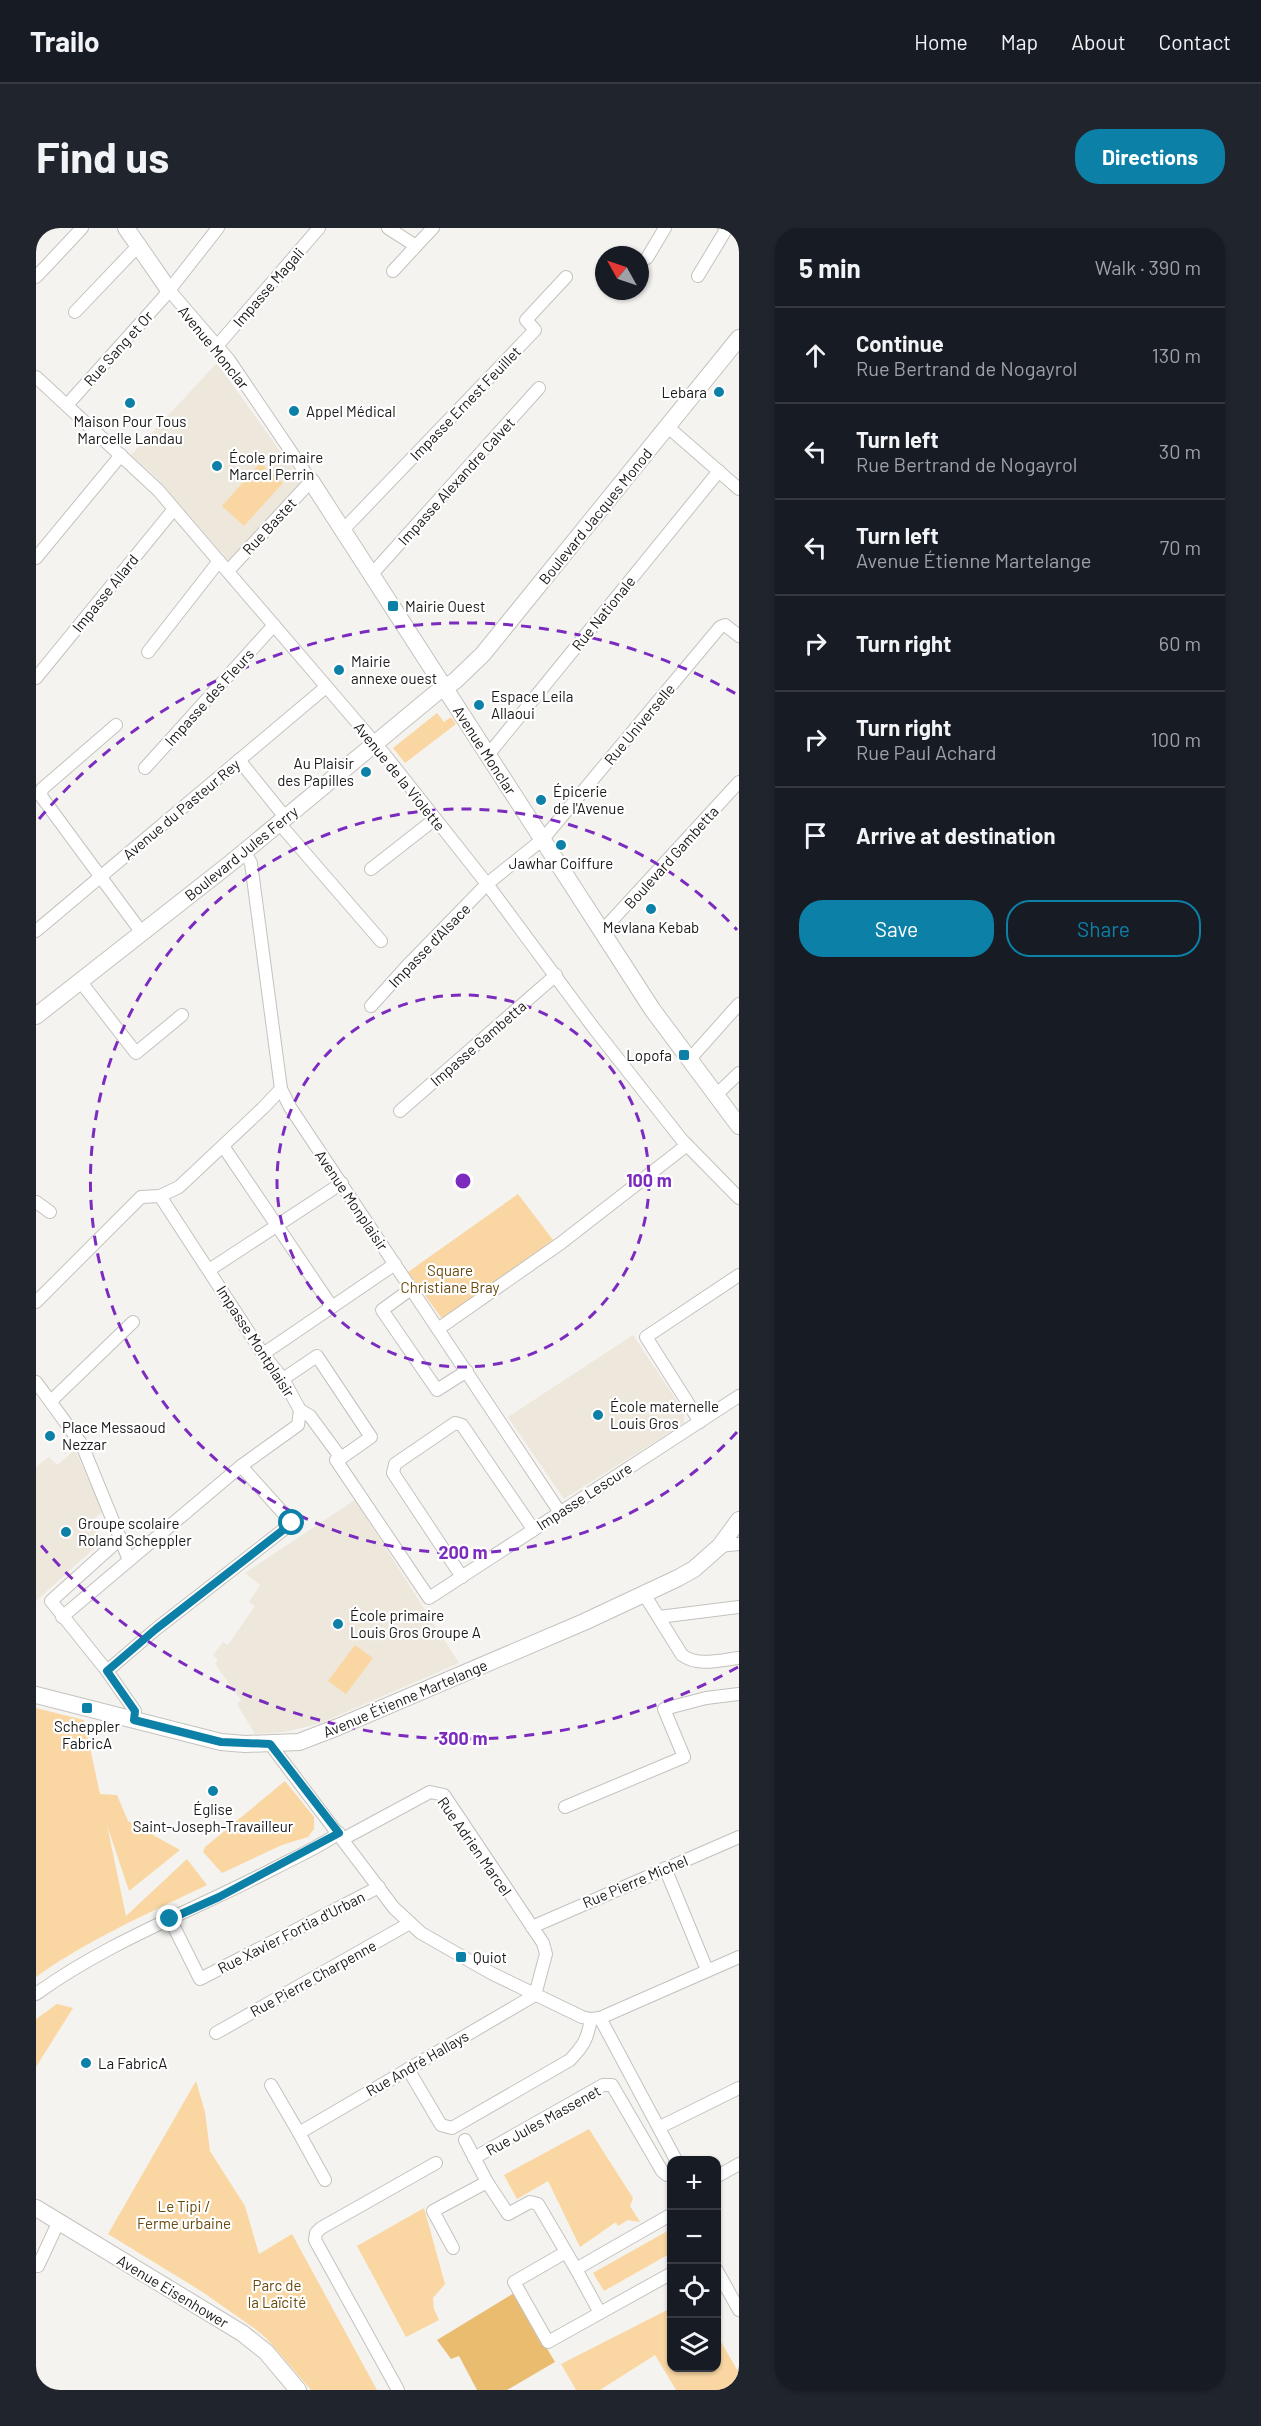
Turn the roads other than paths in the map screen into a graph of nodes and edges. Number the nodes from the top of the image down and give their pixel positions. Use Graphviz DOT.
graph roads {
  1 [pos="82,228"];
  2 [pos="218,228"];
  3 [pos="319,228"];
  4 [pos="388,228"];
  5 [pos="433,228"];
  6 [pos="665,228"];
  7 [pos="727,228"];
  8 [pos="133,234"];
  9 [pos="416,246"];
  10 [pos="649,255"];
  11 [pos="393,271"];
  12 [pos="698,276"];
  13 [pos="36,277"];
  14 [pos="566,278"];
  15 [pos="169,290"];
  16 [pos="75,312"];
  17 [pos="739,338"];
  18 [pos="217,346"];
  19 [pos="36,377"];
  20 [pos="539,388"];
  21 [pos="67,405"];
  22 [pos="668,426"];
  23 [pos="122,455"];
  24 [pos="719,471"];
  25 [pos="311,481"];
  26 [pos="739,489"];
  27 [pos="174,509"];
  28 [pos="344,529"];
  29 [pos="36,558"];
  30 [pos="219,561"];
  31 [pos="228,571"];
  32 [pos="372,574"];
  33 [pos="274,625"];
  34 [pos="739,636"];
  35 [pos="148,652"];
  36 [pos="36,678"];
  37 [pos="326,687"];
  38 [pos="445,688"];
  39 [pos="116,725"];
  40 [pos="374,743"];
  41 [pos="488,755"];
  42 [pos="239,760"];
  43 [pos="145,768"];
  44 [pos="739,782"];
  45 [pos="435,819"];
  46 [pos="281,820"];
  47 [pos="543,838"];
  48 [pos="244,851"];
  49 [pos="371,869"];
  50 [pos="99,878"];
  51 [pos="487,884"];
  52 [pos="603,930"];
  53 [pos="36,931"];
  54 [pos="142,933"];
  55 [pos="381,941"];
  56 [pos="556,975"];
  57 [pos="80,981"];
  58 [pos="739,1004"];
  59 [pos="371,1006"];
  60 [pos="182,1015"];
  61 [pos="36,1016"];
  62 [pos="689,1060"];
  63 [pos="739,1073"];
  64 [pos="281,1089"];
  65 [pos="716,1095"];
  66 [pos="400,1111"];
  67 [pos="739,1126"];
  68 [pos="687,1145"];
  69 [pos="223,1146"];
  70 [pos="342,1183"];
  71 [pos="160,1196"];
  72 [pos="739,1198"];
  73 [pos="36,1202"];
  74 [pos="50,1212"];
  75 [pos="277,1225"];
  76 [pos="395,1264"];
  77 [pos="209,1270"];
  78 [pos="739,1275"];
  79 [pos="411,1289"];
  80 [pos="36,1302"];
  81 [pos="333,1307"];
  82 [pos="133,1322"];
  83 [pos="438,1329"];
  84 [pos="263,1354"];
  85 [pos="466,1371"];
  86 [pos="284,1379"];
  87 [pos="36,1382"];
  88 [pos="739,1396"];
  89 [pos="51,1401"];
  90 [pos="300,1410"];
  91 [pos="700,1422"];
  92 [pos="341,1458"];
  93 [pos="241,1466"];
  94 [pos="559,1511"];
  95 [pos="739,1520"];
  96 [pos="533,1529"];
  97 [pos="121,1538"];
  98 [pos="739,1544"];
  99 [pos="720,1546"];
  100 [pos="129,1560"];
  101 [pos="462,1576"];
  102 [pos="644,1594"];
  103 [pos="429,1598"];
  104 [pos="739,1607"];
  105 [pos="62,1617"];
  106 [pos="659,1617"];
  107 [pos="739,1658"];
  108 [pos="107,1671"];
  109 [pos="739,1694"];
  110 [pos="36,1695"];
  111 [pos="134,1720"];
  112 [pos="270,1744"];
  113 [pos="565,1808"];
  114 [pos="341,1836"];
  115 [pos="739,1837"];
  116 [pos="665,1868"];
  117 [pos="379,1887"];
  118 [pos="170,1919"];
  119 [pos="410,1923"];
  120 [pos="532,1927"];
  121 [pos="739,1957"];
  122 [pos="707,1970"];
  123 [pos="36,1994"];
  124 [pos="536,1995"];
  125 [pos="595,2019"];
  126 [pos="216,2032"];
  127 [pos="408,2069"];
  128 [pos="271,2085"];
  129 [pos="739,2088"];
  130 [pos="660,2127"];
  131 [pos="299,2133"];
  132 [pos="465,2140"];
  133 [pos="674,2156"];
  134 [pos="474,2158"];
  135 [pos="436,2163"];
  136 [pos="739,2164"];
  137 [pos="667,2175"];
  138 [pos="721,2175"];
  139 [pos="326,2180"];
  140 [pos="487,2182"];
  141 [pos="36,2208"];
  142 [pos="667,2217"];
  143 [pos="59,2222"];
  144 [pos="453,2248"];
  145 [pos="566,2252"];
  146 [pos="38,2266"];
  147 [pos="576,2269"];
  148 [pos="667,2276"];
  149 [pos="721,2276"];
  150 [pos="739,2310"];
  151 [pos="600,2313"];
  152 [pos="298,2390"];
  153 [pos="398,2390"];
  1 -- 13 [label="street"];
  2 -- 15 [label="street, Rue Sang et Or"];
  3 -- 18 [label="street, Impasse Magali"];
  4 -- 9 [label="street"];
  5 -- 9 [label="street"];
  6 -- 10 [label="street"];
  7 -- 12 [label="street"];
  8 -- 15 [label="street, Avenue Monclar"];
  8 -- 16 [label="street"];
  9 -- 11 [label="street"];
  14 -- 28 [label="street, Impasse Ernest Feuillet"];
  15 -- 18 [label="street, Avenue Monclar"];
  15 -- 21 [label="street, Rue Sang et Or"];
  17 -- 22 [label="street, Boulevard Jacques Monod"];
  18 -- 25 [label="street, Avenue Monclar"];
  19 -- 21 [label="street, Avenue de la Violette"];
  20 -- 32 [label="street, Impasse Alexandre Calvet"];
  21 -- 23 [label="street, Avenue de la Violette"];
  22 -- 24 [label="street"];
  22 -- 38 [label="street, Boulevard Jacques Monod"];
  23 -- 27 [label="street, Avenue de la Violette"];
  23 -- 29 [label="street"];
  24 -- 26 [label="street"];
  24 -- 41 [label="street, Rue Nationale"];
  25 -- 28 [label="street, Avenue Monclar"];
  25 -- 31 [label="street, Rue Bastet"];
  27 -- 30 [label="street, Avenue de la Violette"];
  27 -- 36 [label="street, Impasse Allard"];
  28 -- 32 [label="street, Avenue Monclar"];
  30 -- 31 [label="street, Avenue de la Violette"];
  30 -- 35 [label="street"];
  31 -- 33 [label="street, Avenue de la Violette"];
  32 -- 38 [label="street, Avenue Monclar"];
  33 -- 37 [label="street, Avenue de la Violette"];
  33 -- 43 [label="street, Impasse des Fleurs"];
  34 -- 47 [label="street, Rue Universelle"];
  37 -- 40 [label="street, Avenue de la Violette"];
  37 -- 42 [label="street, Avenue du Pasteur Rey"];
  38 -- 40 [label="street, Boulevard Jules Ferry"];
  38 -- 41 [label="street, Avenue Monclar"];
  39 -- 50 [label="street"];
  40 -- 45 [label="street, Avenue de la Violette"];
  40 -- 46 [label="street, Boulevard Jules Ferry"];
  41 -- 47 [label="street, Avenue Monclar"];
  42 -- 46 [label="street"];
  42 -- 50 [label="street, Avenue du Pasteur Rey"];
  44 -- 52 [label="street, Boulevard Gambetta"];
  45 -- 49 [label="street"];
  45 -- 51 [label="street, Avenue de la Violette"];
  46 -- 48 [label="street, Boulevard Jules Ferry"];
  46 -- 55 [label="street"];
  47 -- 51 [label="street, Impasse d'Alsace"];
  47 -- 52 [label="street, Avenue Monclar"];
  48 -- 54 [label="street, Boulevard Jules Ferry"];
  48 -- 64 [label="street, Avenue Monplaisir"];
  50 -- 53 [label="street, Avenue du Pasteur Rey"];
  50 -- 54 [label="street"];
  51 -- 56 [label="street, Avenue de la Violette"];
  51 -- 59 [label="street, Impasse d'Alsace"];
  52 -- 62 [label="street, Avenue Monclar"];
  54 -- 57 [label="street, Boulevard Jules Ferry"];
  56 -- 66 [label="street, Impasse Gambetta"];
  56 -- 68 [label="street, Avenue de la Violette"];
  57 -- 60 [label="street"];
  57 -- 61 [label="street, Boulevard Jules Ferry"];
  58 -- 62 [label="street"];
  62 -- 65 [label="street, Avenue Monclar"];
  63 -- 65 [label="street"];
  64 -- 69 [label="street"];
  64 -- 70 [label="street, Avenue Monplaisir"];
  65 -- 67 [label="street, Avenue Monclar"];
  68 -- 72 [label="street, Avenue de la Violette"];
  68 -- 83 [label="street"];
  69 -- 71 [label="street"];
  69 -- 75 [label="street"];
  70 -- 75 [label="street"];
  70 -- 76 [label="street, Avenue Monplaisir"];
  71 -- 77 [label="street, Impasse Montplaisir"];
  71 -- 80 [label="street"];
  73 -- 74 [label="street"];
  75 -- 77 [label="street"];
  75 -- 81 [label="street"];
  76 -- 79 [label="street, Avenue Monplaisir"];
  76 -- 81 [label="street"];
  77 -- 84 [label="street, Impasse Montplaisir"];
  78 -- 91 [label="street"];
  79 -- 83 [label="street, Avenue Monplaisir"];
  79 -- 85 [label="street"];
  81 -- 84 [label="street"];
  82 -- 89 [label="street"];
  83 -- 85 [label="street, Avenue Monplaisir"];
  84 -- 86 [label="street, Impasse Montplaisir"];
  85 -- 94 [label="street, Avenue Monplaisir"];
  86 -- 90 [label="street, Impasse Montplaisir"];
  86 -- 92 [label="street"];
  87 -- 89 [label="street"];
  88 -- 91 [label="street, Impasse Lescure"];
  89 -- 97 [label="street"];
  90 -- 92 [label="street, Impasse Montplaisir"];
  90 -- 93 [label="street"];
  91 -- 94 [label="street, Impasse Lescure"];
  92 -- 103 [label="street, Impasse Montplaisir"];
  93 -- 100 [label="street"];
  93 -- 108 [label="street"];
  94 -- 96 [label="street, Impasse Lescure"];
  95 -- 99 [label="street, Avenue Étienne Martelange"];
  96 -- 101 [label="street, Impasse Lescure"];
  96 -- 101 [label="street"];
  97 -- 100 [label="street"];
  97 -- 105 [label="street"];
  98 -- 99 [label="street"];
  99 -- 102 [label="street, Avenue Étienne Martelange"];
  100 -- 105 [label="street"];
  101 -- 103 [label="street, Impasse Lescure"];
  102 -- 106 [label="street"];
  102 -- 112 [label="street, Avenue Étienne Martelange"];
  104 -- 106 [label="street"];
  105 -- 108 [label="street"];
  106 -- 107 [label="street"];
  108 -- 111 [label="street"];
  109 -- 113 [label="street"];
  110 -- 111 [label="street, Avenue Étienne Martelange"];
  111 -- 112 [label="street, Avenue Étienne Martelange"];
  112 -- 114 [label="street"];
  114 -- 117 [label="street"];
  114 -- 118 [label="street, Rue Adrien Marcel"];
  114 -- 120 [label="street, Rue Adrien Marcel"];
  115 -- 116 [label="street, Rue Pierre Michel"];
  116 -- 120 [label="street, Rue Pierre Michel"];
  116 -- 122 [label="street"];
  117 -- 118 [label="street, Rue Xavier Fortia d'Urban"];
  117 -- 119 [label="street"];
  118 -- 123 [label="street, Rue Adrien Marcel"];
  119 -- 124 [label="street"];
  119 -- 126 [label="street, Rue Pierre Charpenne"];
  120 -- 124 [label="street, Rue Adrien Marcel"];
  121 -- 122 [label="street"];
  122 -- 125 [label="street"];
  124 -- 125 [label="street"];
  124 -- 127 [label="street, Rue André Hallays"];
  125 -- 127 [label="street"];
  125 -- 130 [label="street"];
  127 -- 131 [label="street, Rue André Hallays"];
  128 -- 131 [label="street"];
  129 -- 130 [label="street"];
  130 -- 133 [label="street"];
  131 -- 139 [label="street"];
  132 -- 134 [label="street"];
  134 -- 137 [label="street, Rue Jules Massenet"];
  134 -- 140 [label="street"];
  135 -- 153 [label="street"];
  136 -- 138 [label="street"];
  140 -- 144 [label="street"];
  140 -- 145 [label="street"];
  141 -- 143 [label="street, Avenue Eisenhower"];
  142 -- 147 [label="street"];
  143 -- 146 [label="street"];
  143 -- 152 [label="street, Avenue Eisenhower"];
  145 -- 147 [label="street"];
  145 -- 151 [label="street"];
  147 -- 151 [label="street"];
  148 -- 151 [label="street"];
  149 -- 150 [label="street"];
}
